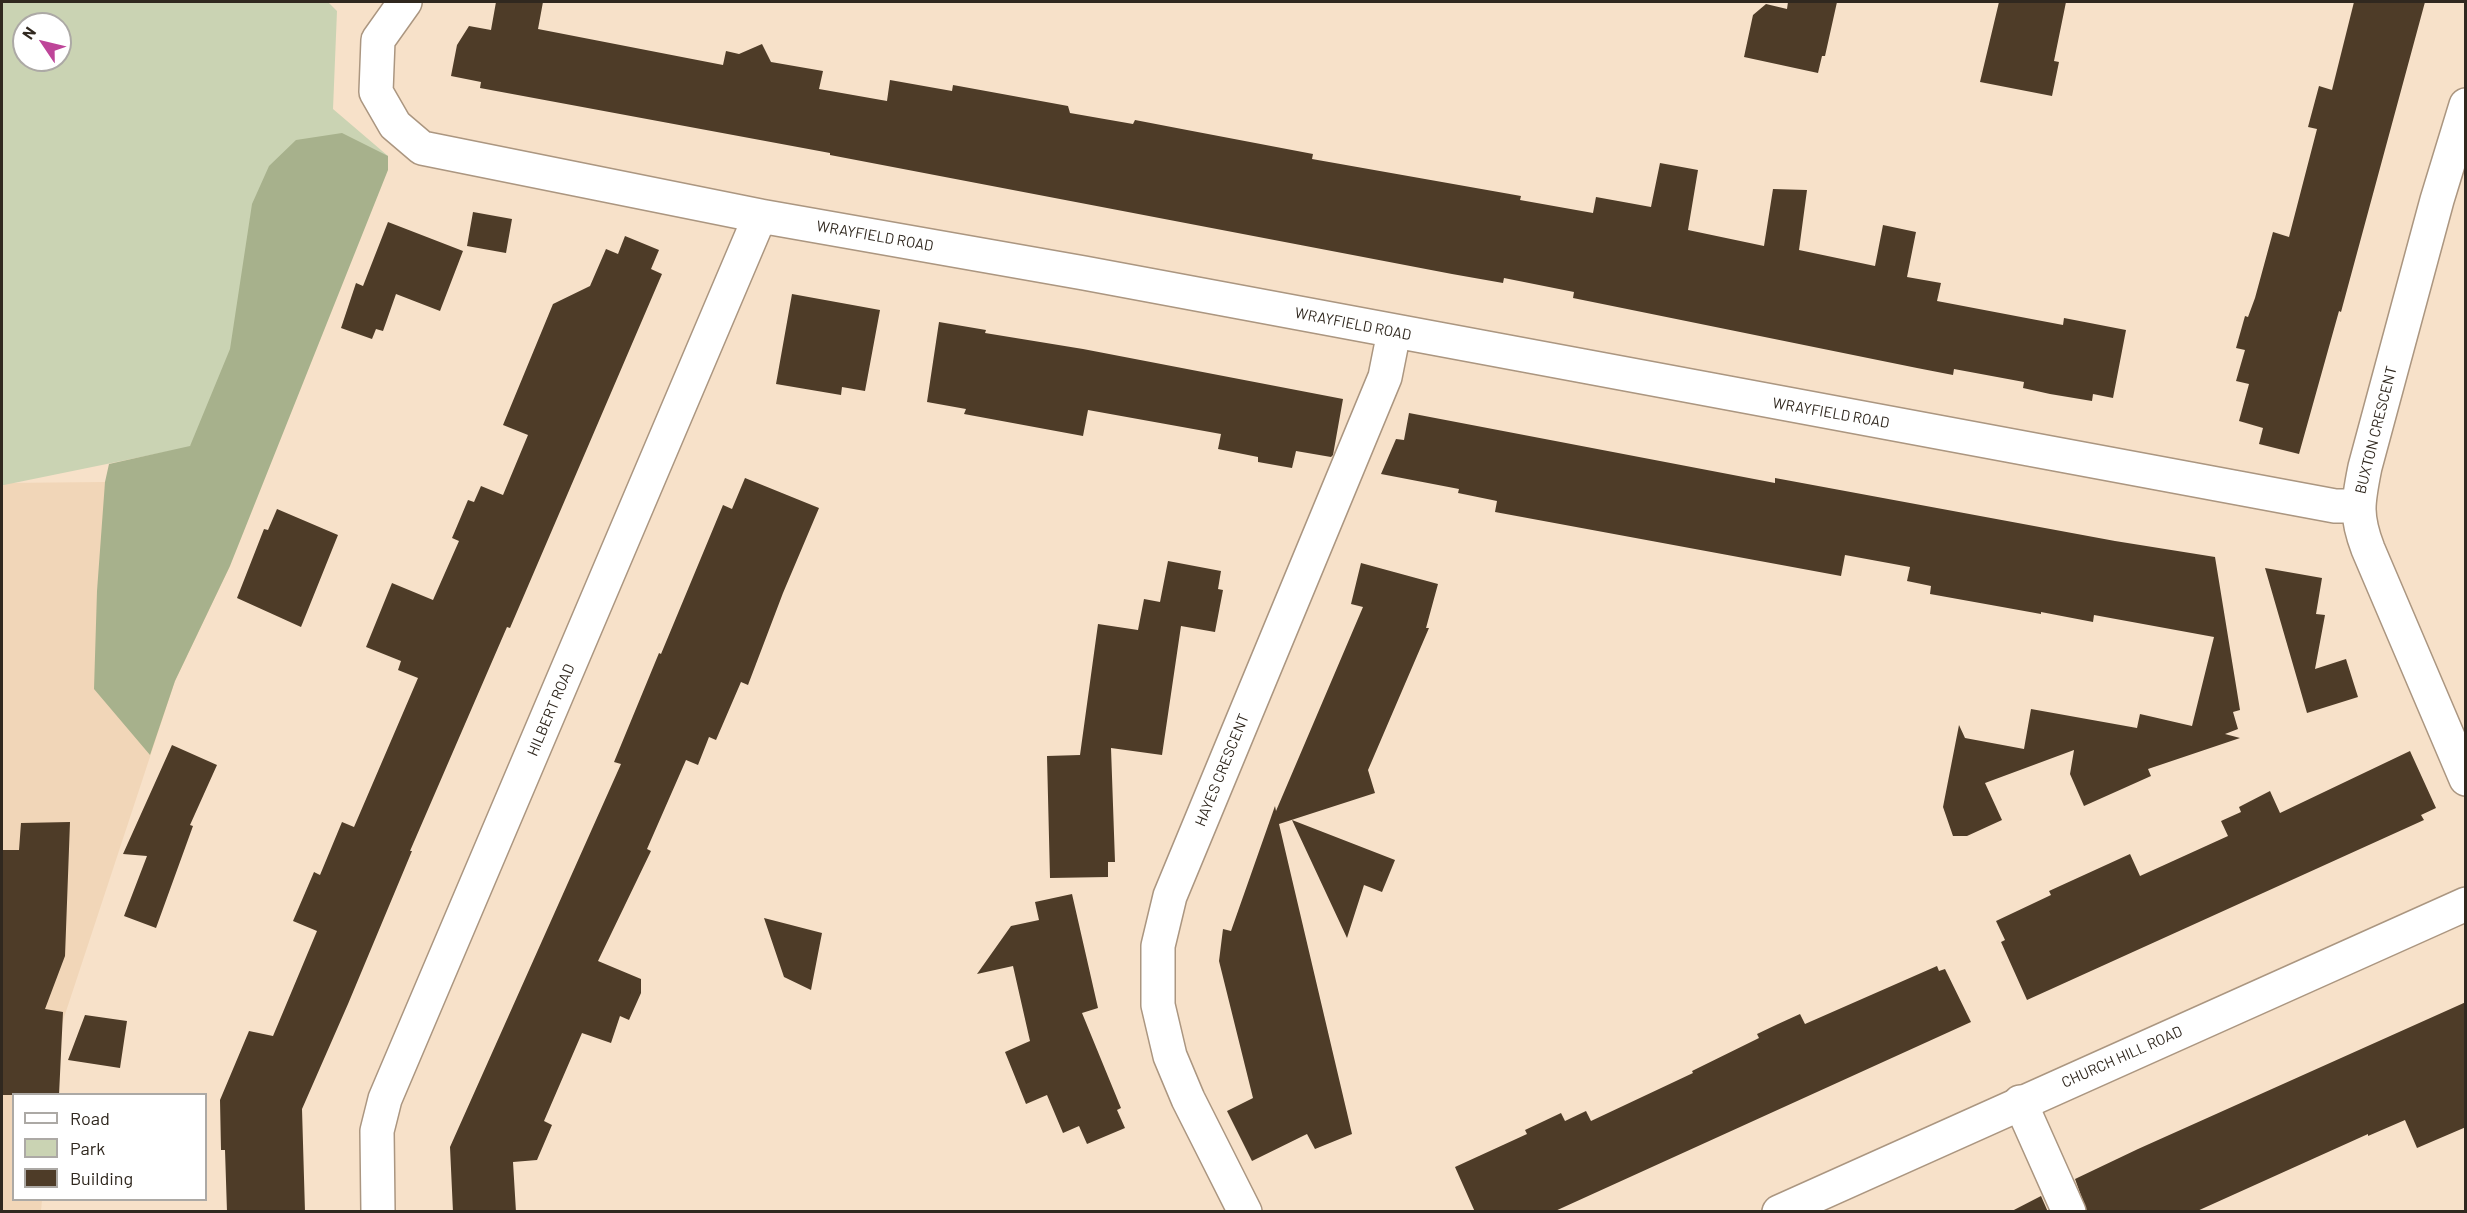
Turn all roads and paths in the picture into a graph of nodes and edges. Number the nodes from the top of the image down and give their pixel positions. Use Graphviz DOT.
graph roads {
  1 [pos="405,2"];
  2 [pos="2466,105"];
  3 [pos="760,216"];
  4 [pos="1394,332"];
  5 [pos="2358,506"];
  6 [pos="2466,779"];
  7 [pos="2466,904"];
  8 [pos="2020,1102"];
  9 [pos="378,1212"];
  10 [pos="1245,1212"];
  11 [pos="1779,1212"];
  12 [pos="2069,1212"];
  1 -- 3 [label="street, WRAYFIELD ROAD"];
  2 -- 5 [label="street, BUXTON CRESCENT"];
  3 -- 4 [label="street, WRAYFIELD ROAD"];
  3 -- 9 [label="street, HILBERT ROAD"];
  4 -- 5 [label="street, WRAYFIELD ROAD"];
  4 -- 10 [label="street, HAYES CRESCENT"];
  5 -- 6 [label="street, BUXTON CRESCENT"];
  7 -- 8 [label="street, CHURCH HILL ROAD"];
  8 -- 11 [label="street, CHURCH HILL ROAD"];
  8 -- 12 [label="street"];
}
